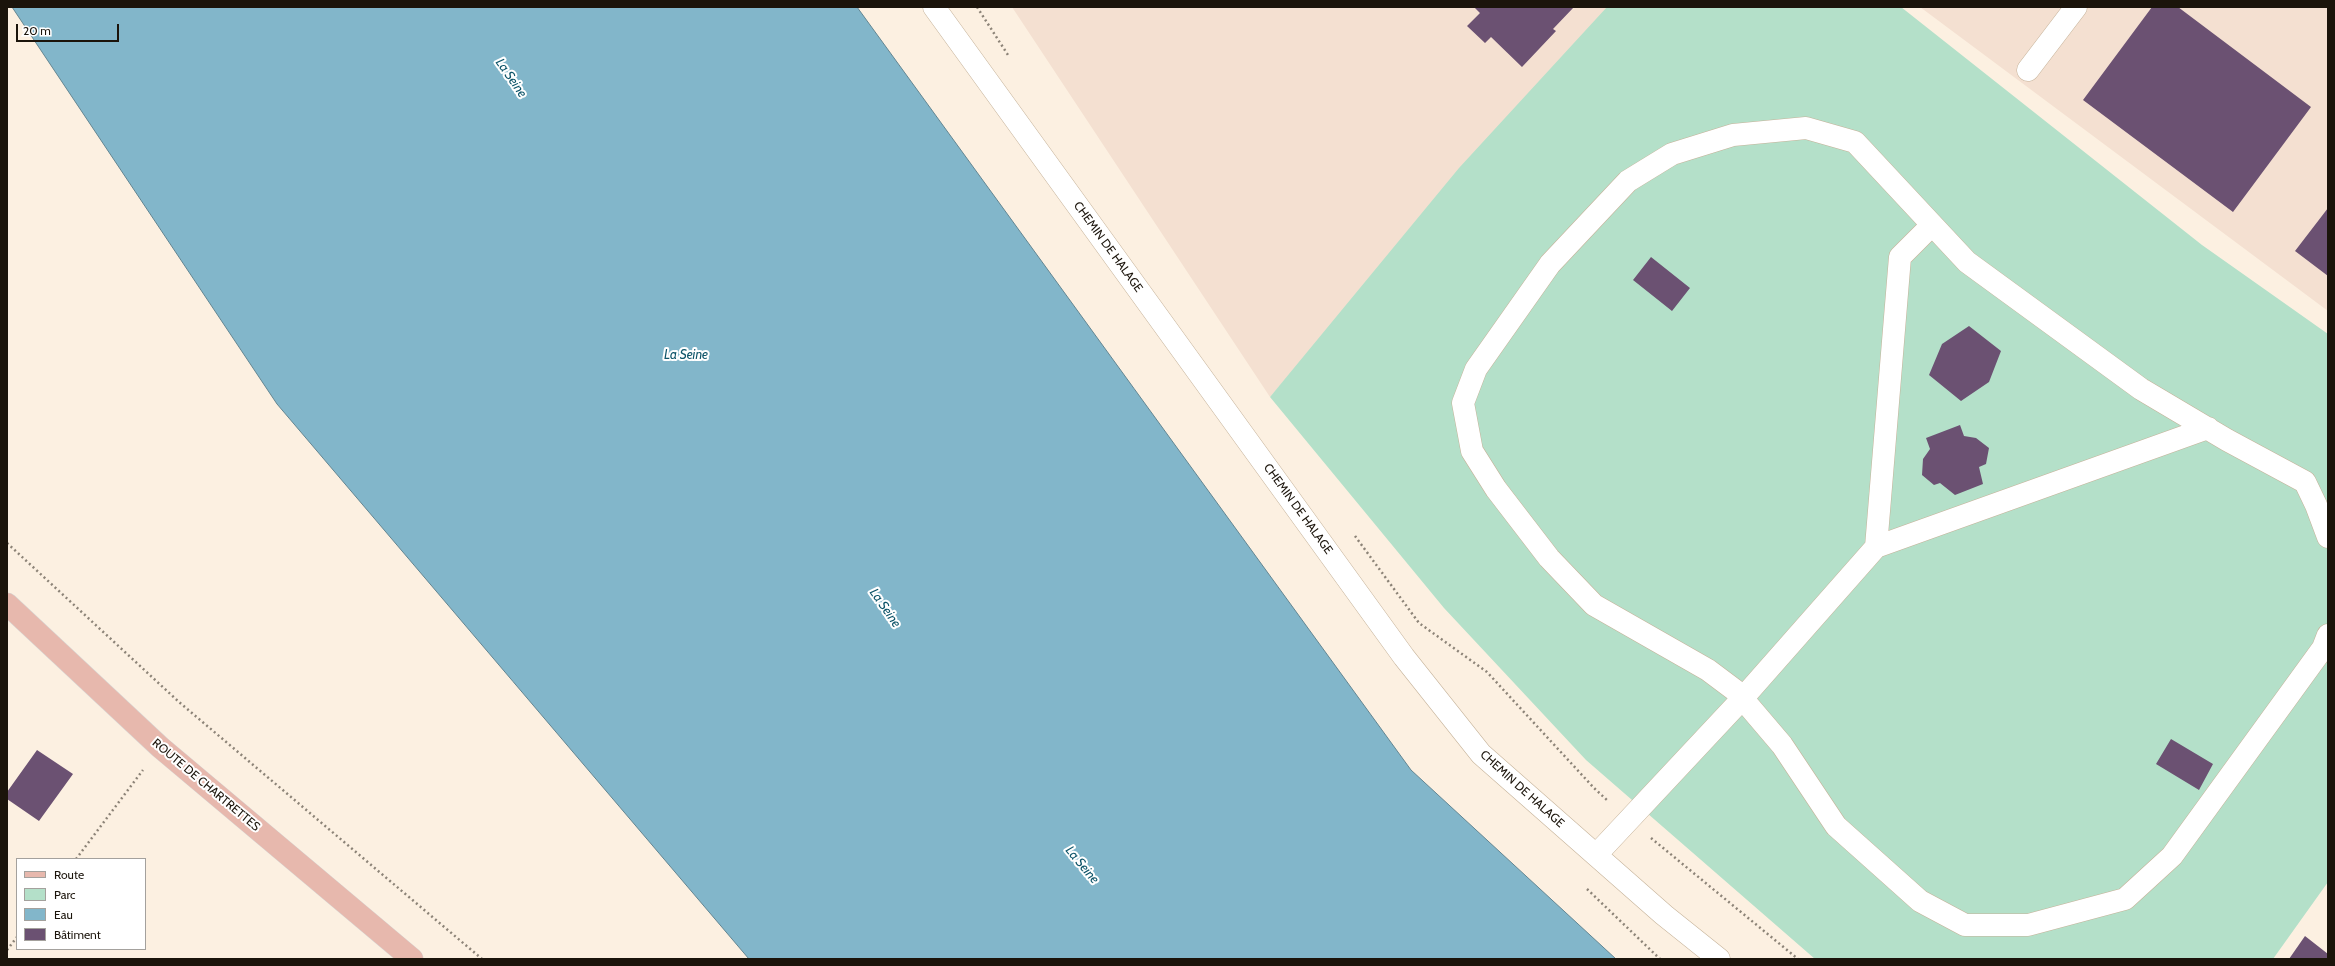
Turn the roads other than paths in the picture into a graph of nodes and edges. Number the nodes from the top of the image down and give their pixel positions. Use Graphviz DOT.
graph roads {
  1 [pos="934,7"];
  2 [pos="2076,7"];
  3 [pos="2028,70"];
  4 [pos="1932,225"];
  5 [pos="2208,428"];
  6 [pos="2328,537"];
  7 [pos="1876,547"];
  8 [pos="7,604"];
  9 [pos="2328,635"];
  10 [pos="1742,699"];
  11 [pos="1596,854"];
  12 [pos="412,959"];
  13 [pos="1719,959"];
  1 -- 11 [label="street, CHEMIN DE HALAGE"];
  2 -- 3 [label="street"];
  4 -- 5 [label="street"];
  4 -- 7 [label="street"];
  4 -- 10 [label="street"];
  5 -- 6 [label="street"];
  5 -- 7 [label="street"];
  7 -- 10 [label="street"];
  8 -- 12 [label="main road, ROUTE DE CHARTRETTES"];
  9 -- 10 [label="street"];
  10 -- 11 [label="street"];
  11 -- 13 [label="street, CHEMIN DE HALAGE"];
}
